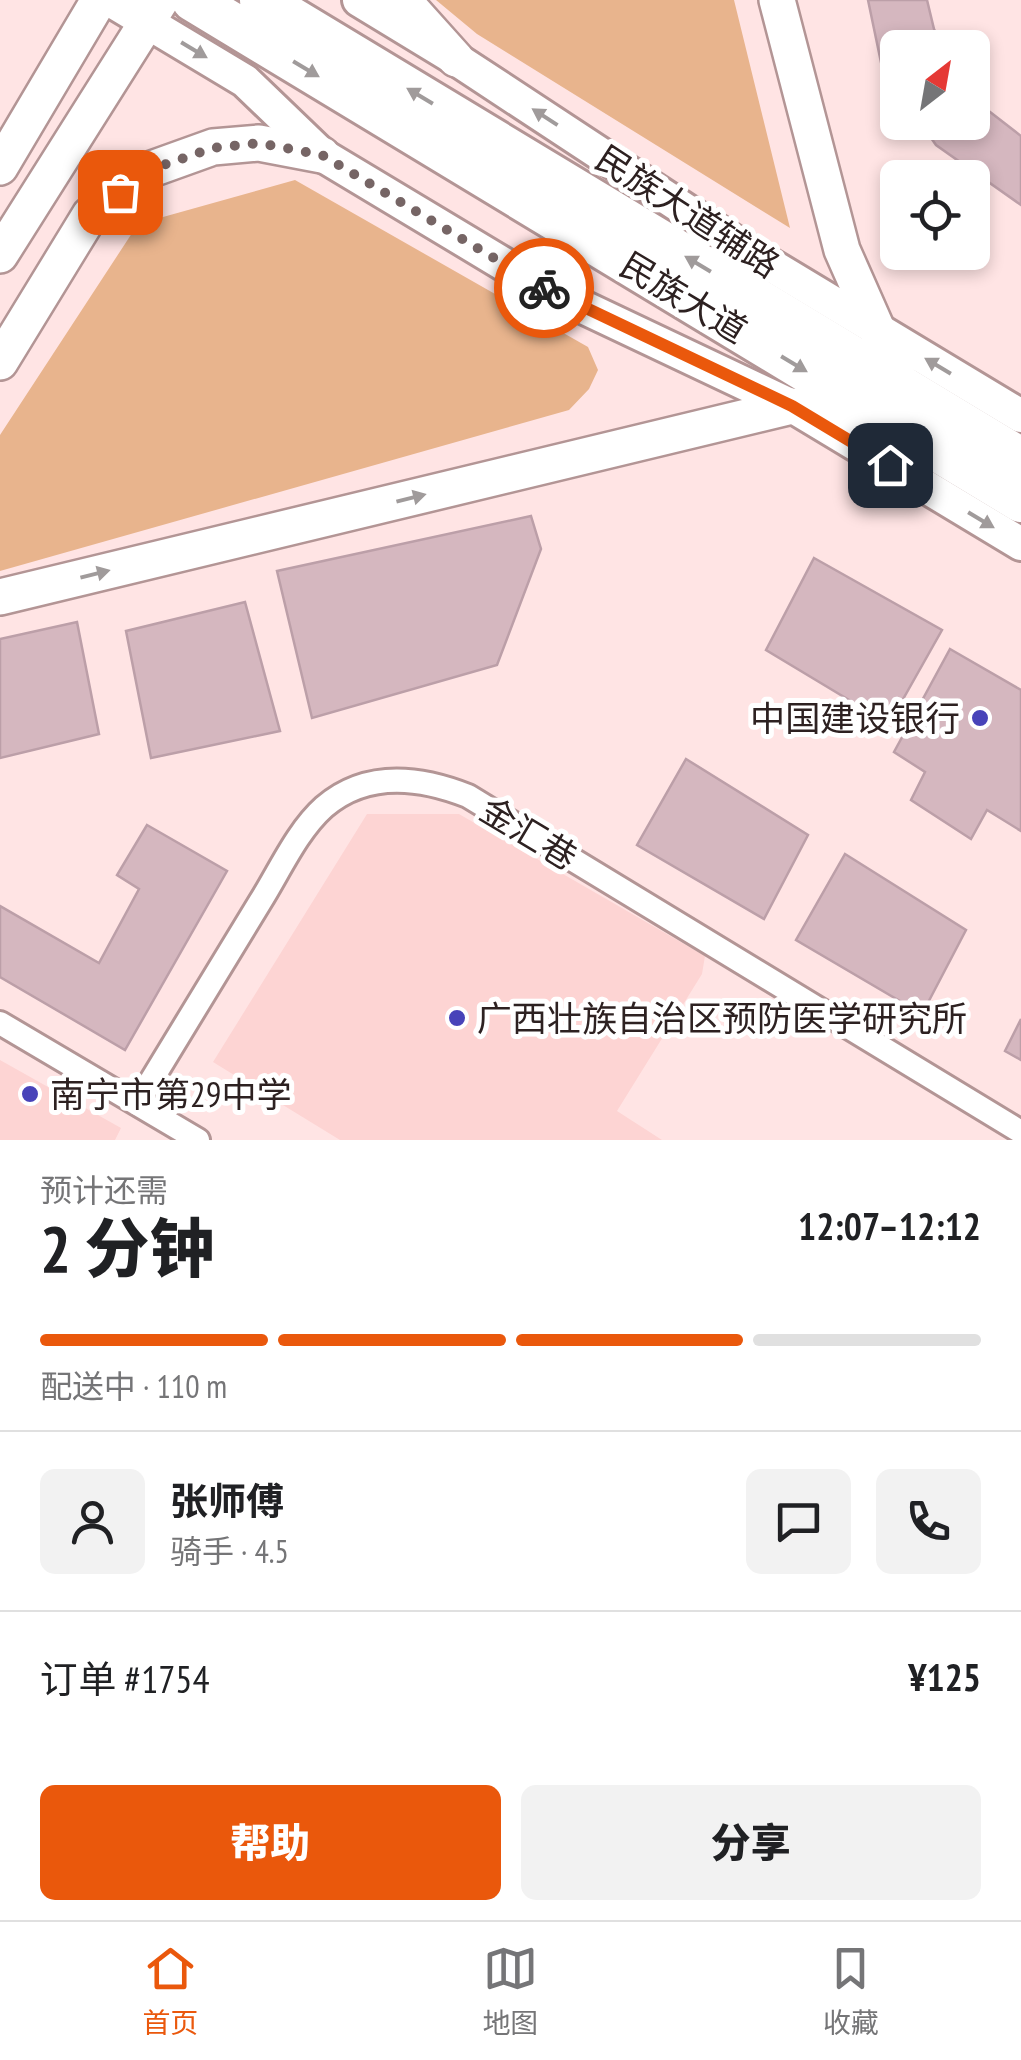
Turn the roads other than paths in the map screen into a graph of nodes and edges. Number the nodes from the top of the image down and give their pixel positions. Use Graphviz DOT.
graph roads {
  1 [pos="99,0"];
  2 [pos="110,0"];
  3 [pos="193,0"];
  4 [pos="260,0"];
  5 [pos="359,0"];
  6 [pos="403,0"];
  7 [pos="777,0"];
  8 [pos="154,11"];
  9 [pos="456,59"];
  10 [pos="322,155"];
  11 [pos="0,167"];
  12 [pos="0,255"];
  13 [pos="872,326"];
  14 [pos="0,362"];
  15 [pos="895,404"];
  16 [pos="792,406"];
  17 [pos="1021,416"];
  18 [pos="1021,460"];
  19 [pos="1021,501"];
  20 [pos="1021,544"];
  21 [pos="0,597"];
  22 [pos="0,1023"];
  23 [pos="137,1104"];
  24 [pos="1021,1132"];
  25 [pos="198,1140"];
  1 -- 11 [label="main road"];
  2 -- 8 [label="street"];
  3 -- 15 [label="highway, 民族大道, one-way"];
  15 -- 4 [label="highway, 民族大道, one-way"];
  5 -- 9 [label="street, 民族大道辅路"];
  6 -- 9 [label="main road"];
  7 -- 13 [label="main road"];
  8 -- 10 [label="street, one-way"];
  8 -- 12 [label="main road"];
  13 -- 9 [label="street, 民族大道辅路, one-way"];
  10 -- 14 [label="main road"];
  10 -- 16 [label="street"];
  13 -- 15 [label="main road"];
  17 -- 13 [label="street, 民族大道辅路, one-way"];
  15 -- 16 [label="main road"];
  15 -- 18 [label="highway, 民族大道"];
  15 -- 19 [label="highway, 民族大道"];
  16 -- 20 [label="street, one-way"];
  21 -- 16 [label="main road, one-way"];
  22 -- 23 [label="street"];
  23 -- 24 [label="street, 金汇巷"];
  23 -- 25 [label="street"];
}
